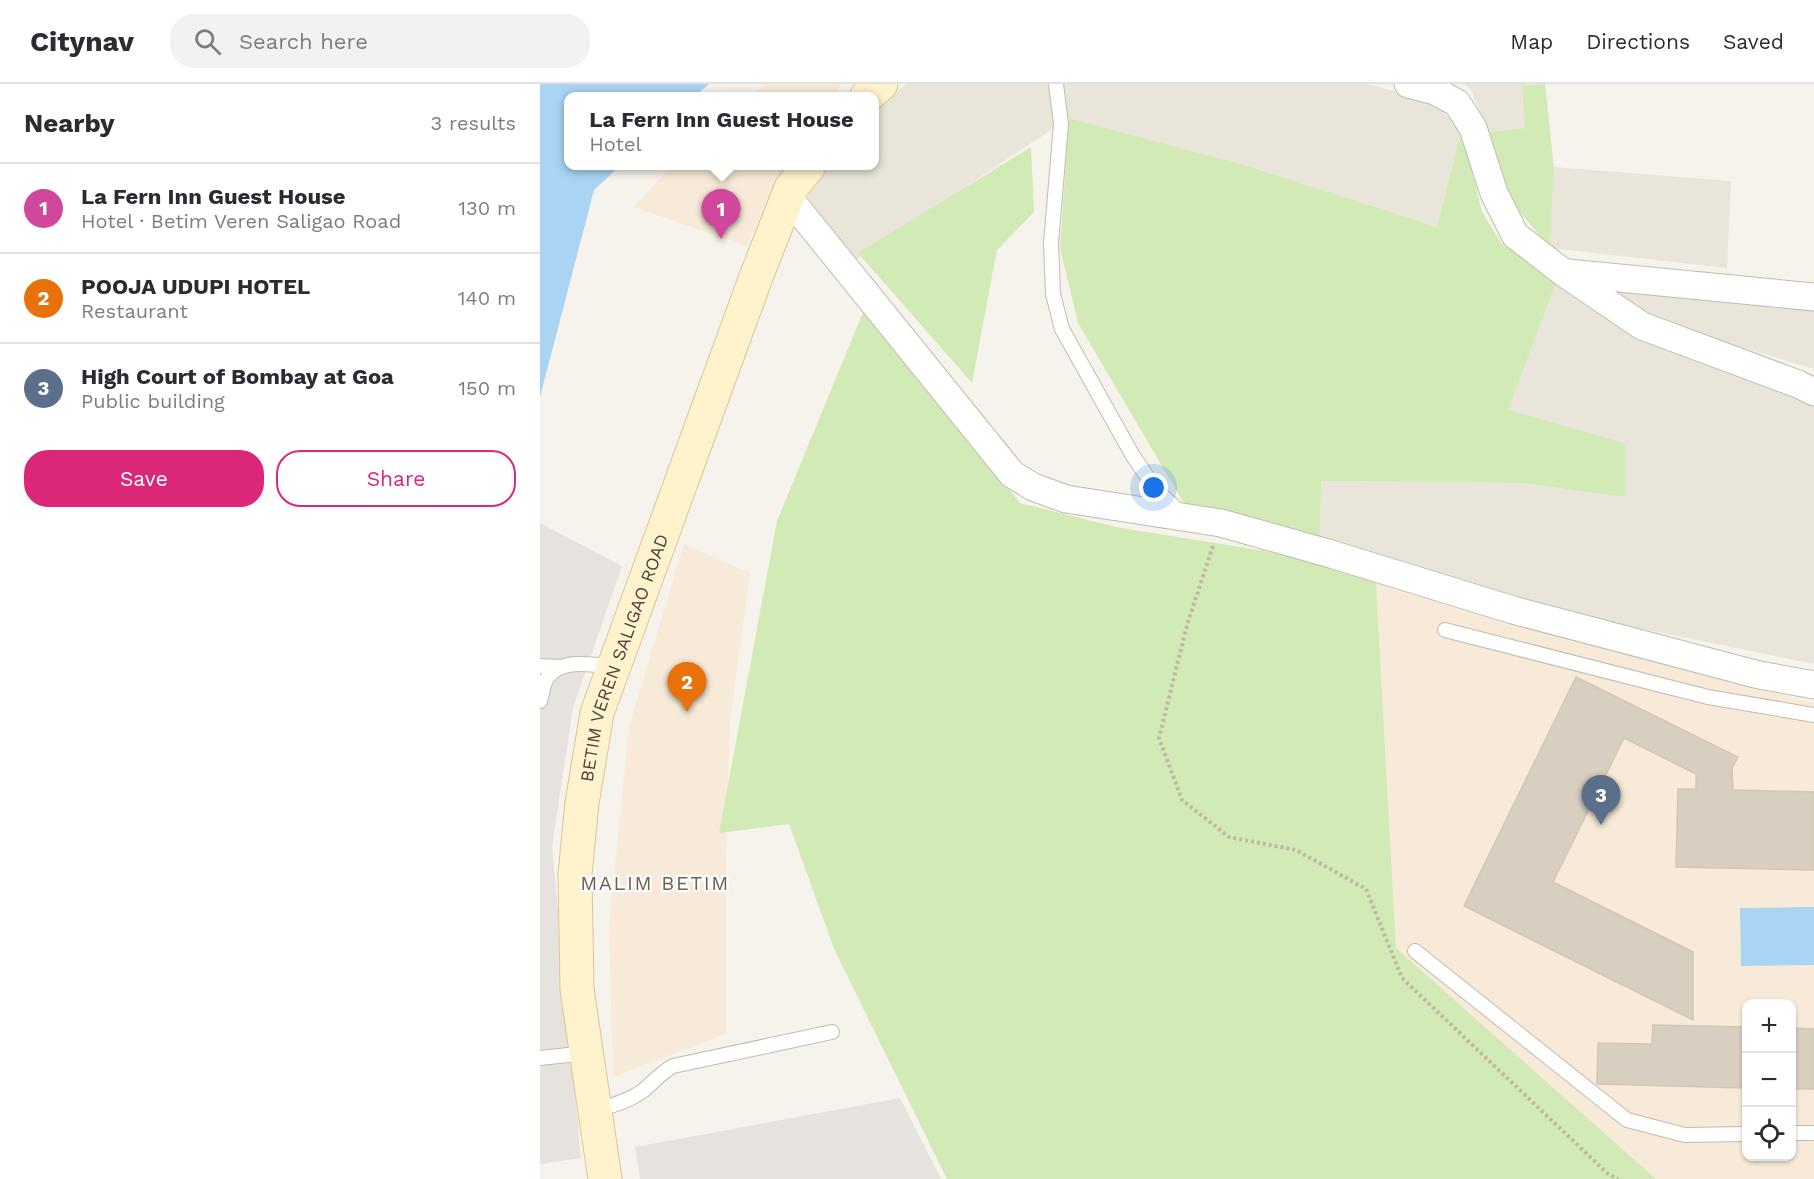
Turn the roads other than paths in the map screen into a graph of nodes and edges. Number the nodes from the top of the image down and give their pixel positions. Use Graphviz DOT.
graph roads {
  1 [pos="1056,84"];
  2 [pos="1408,84"];
  3 [pos="805,170"];
  4 [pos="788,197"];
  5 [pos="1564,273"];
  6 [pos="1814,297"];
  7 [pos="1814,392"];
  8 [pos="1187,518"];
  9 [pos="1445,630"];
  10 [pos="540,666"];
  11 [pos="562,667"];
  12 [pos="615,667"];
  13 [pos="1814,685"];
  14 [pos="540,701"];
  15 [pos="1814,715"];
  16 [pos="1415,951"];
  17 [pos="832,1032"];
  18 [pos="586,1053"];
  19 [pos="540,1058"];
  20 [pos="594,1111"];
  21 [pos="1796,1133"];
  22 [pos="1814,1133"];
  23 [pos="1742,1134"];
  24 [pos="604,1179"];
  1 -- 8 [label="lane"];
  2 -- 5 [label="street"];
  3 -- 4 [label="main road, BETIM VEREN SALIGAO ROAD"];
  4 -- 8 [label="street"];
  4 -- 12 [label="main road, BETIM VEREN SALIGAO ROAD"];
  5 -- 6 [label="street"];
  5 -- 7 [label="street"];
  8 -- 13 [label="street"];
  9 -- 15 [label="lane"];
  10 -- 11 [label="lane"];
  11 -- 12 [label="lane"];
  11 -- 14 [label="lane"];
  12 -- 18 [label="main road, BETIM VEREN SALIGAO ROAD"];
  16 -- 23 [label="lane"];
  17 -- 20 [label="lane"];
  18 -- 19 [label="lane"];
  18 -- 20 [label="main road, BETIM VEREN SALIGAO ROAD"];
  20 -- 24 [label="main road, BETIM VEREN SALIGAO ROAD"];
  21 -- 22 [label="lane"];
}
